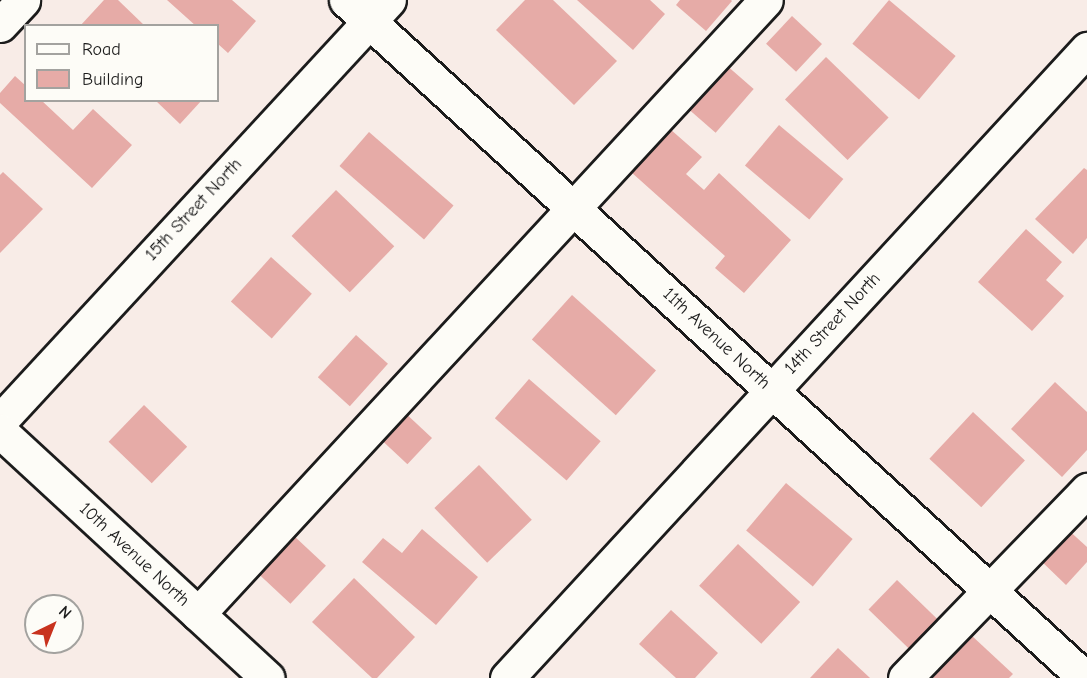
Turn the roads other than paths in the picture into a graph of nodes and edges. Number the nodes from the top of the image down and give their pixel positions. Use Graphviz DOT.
graph roads {
  1 [pos="23,0"];
  2 [pos="766,0"];
  3 [pos="368,7"];
  4 [pos="0,25"];
  5 [pos="1087,49"];
  6 [pos="573,208"];
  7 [pos="772,391"];
  8 [pos="0,421"];
  9 [pos="0,431"];
  10 [pos="1087,490"];
  11 [pos="990,590"];
  12 [pos="198,614"];
  13 [pos="268,678"];
  14 [pos="507,678"];
  15 [pos="905,678"];
  16 [pos="1085,678"];
  1 -- 4 [label="street"];
  2 -- 6 [label="street"];
  3 -- 6 [label="street, 11th Avenue North"];
  3 -- 8 [label="street, 15th Street North"];
  5 -- 7 [label="street, 14th Street North"];
  6 -- 7 [label="street, 11th Avenue North"];
  6 -- 12 [label="street"];
  7 -- 11 [label="street, 11th Avenue North"];
  7 -- 14 [label="street, 14th Street North"];
  9 -- 12 [label="street, 10th Avenue North"];
  10 -- 11 [label="street"];
  11 -- 15 [label="street"];
  11 -- 16 [label="street, 11th Avenue North"];
  12 -- 13 [label="street, 10th Avenue North"];
}
